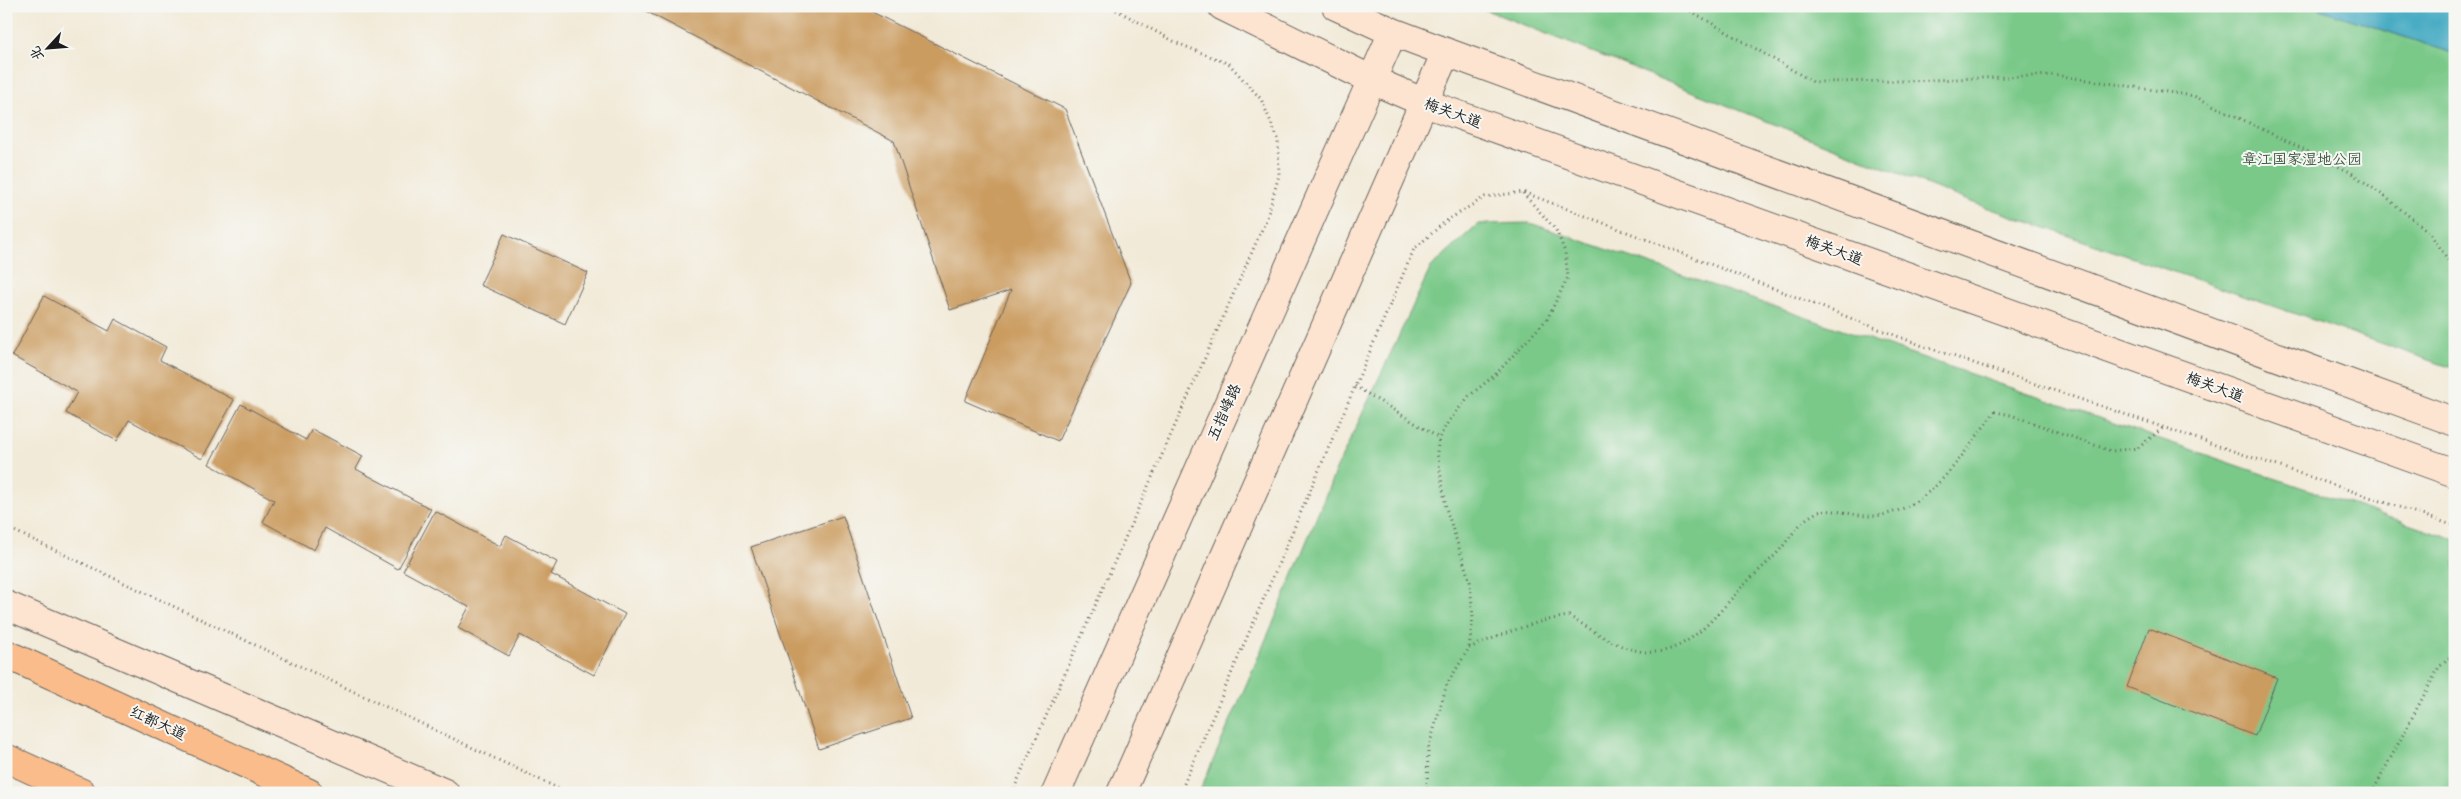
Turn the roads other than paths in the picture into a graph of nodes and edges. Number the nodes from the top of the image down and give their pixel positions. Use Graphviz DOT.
graph roads {
  1 [pos="1222,6"];
  2 [pos="1336,6"];
  3 [pos="1393,32"];
  4 [pos="1446,52"];
  5 [pos="1372,80"];
  6 [pos="1425,103"];
  7 [pos="2455,422"];
  8 [pos="2455,473"];
  9 [pos="6,606"];
  10 [pos="6,654"];
  11 [pos="6,758"];
  12 [pos="82,793"];
  13 [pos="309,793"];
  14 [pos="445,793"];
  15 [pos="1056,793"];
  16 [pos="1121,793"];
  1 -- 5 [label="main road, 梅关大道"];
  2 -- 3 [label="main road"];
  3 -- 4 [label="main road"];
  3 -- 5 [label="main road, 五指峰路"];
  4 -- 6 [label="main road"];
  4 -- 7 [label="main road"];
  5 -- 6 [label="main road, 梅关大道"];
  5 -- 15 [label="main road, 五指峰路"];
  6 -- 8 [label="main road, 梅关大道"];
  6 -- 16 [label="main road"];
  9 -- 14 [label="main road"];
  10 -- 13 [label="main road, 红都大道"];
  11 -- 12 [label="main road"];
}
